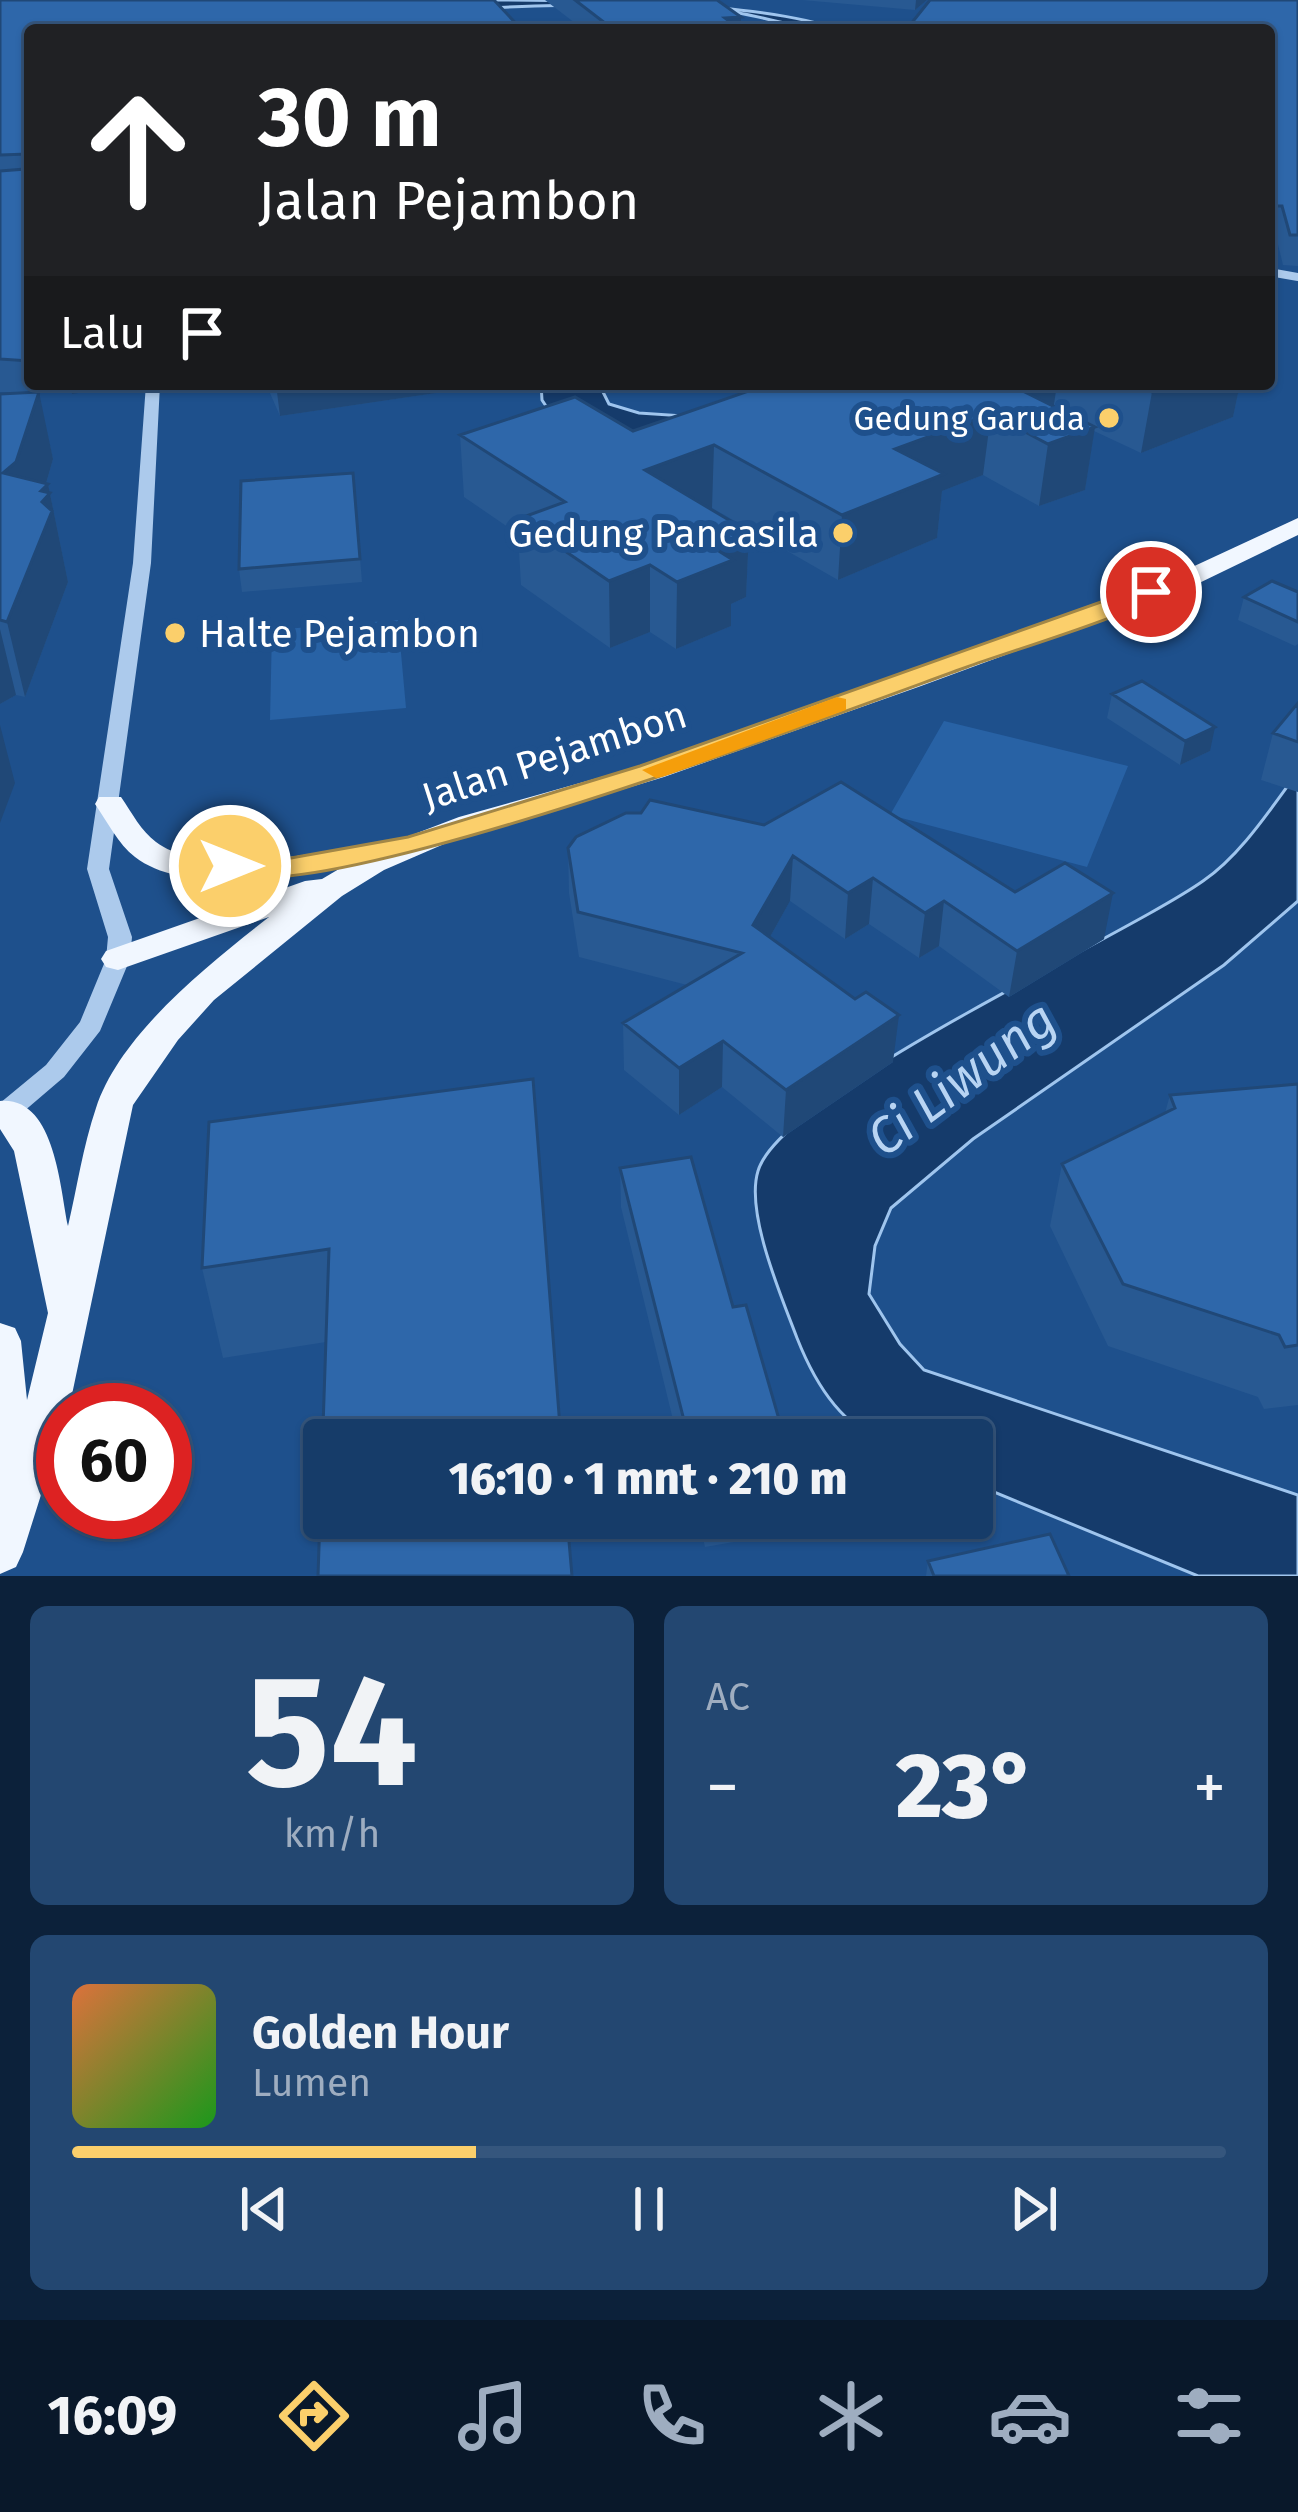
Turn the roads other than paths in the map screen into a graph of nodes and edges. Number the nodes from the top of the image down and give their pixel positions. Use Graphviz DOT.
graph roads {
  1 [pos="154,390"];
  2 [pos="1298,525"];
  3 [pos="110,805"];
  4 [pos="411,845"];
  5 [pos="344,878"];
  6 [pos="118,959"];
  7 [pos="3,1115"];
  8 [pos="66,1316"];
  9 [pos="0,1341"];
  10 [pos="1,1546"];
  1 -- 3 [label="street"];
  2 -- 4 [label="main road, Jalan Pejambon"];
  3 -- 4 [label="main road"];
  3 -- 6 [label="street"];
  4 -- 5 [label="main road, Jalan Pejambon"];
  5 -- 6 [label="main road"];
  5 -- 8 [label="main road, Jalan Pejambon"];
  6 -- 7 [label="street"];
  7 -- 8 [label="main road"];
  8 -- 10 [label="main road, Jalan Pejambon"];
  9 -- 10 [label="main road"];
}
